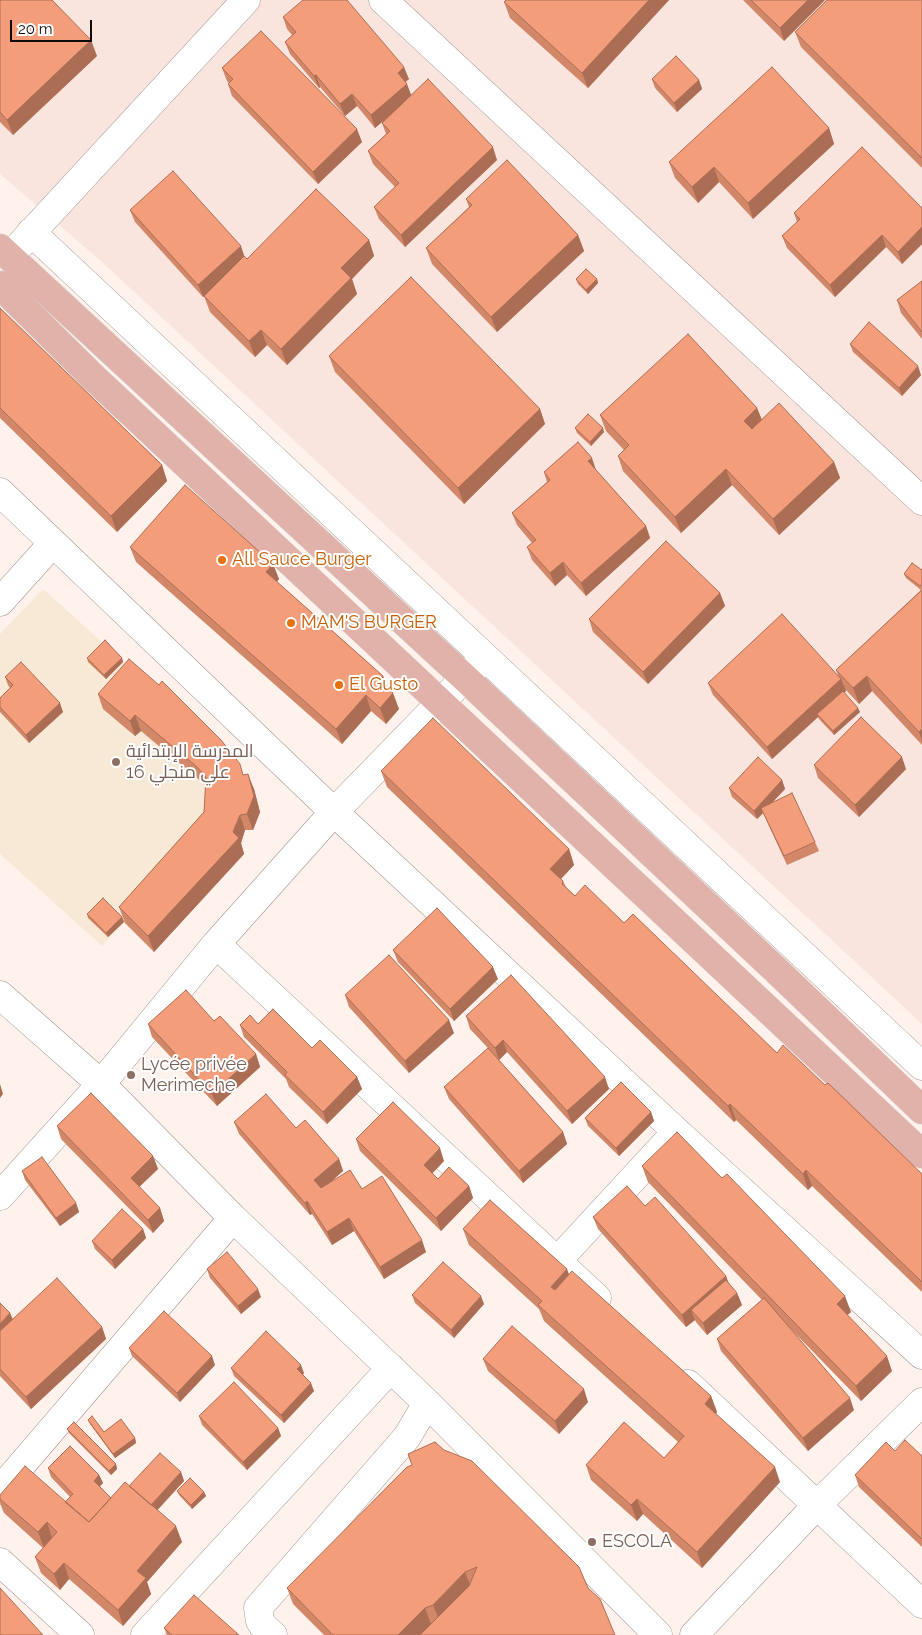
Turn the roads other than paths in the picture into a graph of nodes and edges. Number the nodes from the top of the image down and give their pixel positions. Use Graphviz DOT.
graph roads {
  1 [pos="246,0"];
  2 [pos="383,0"];
  3 [pos="31,232"];
  4 [pos="3,257"];
  5 [pos="0,285"];
  6 [pos="0,492"];
  7 [pos="922,501"];
  8 [pos="53,543"];
  9 [pos="0,602"];
  10 [pos="484,657"];
  11 [pos="465,678"];
  12 [pos="439,703"];
  13 [pos="334,812"];
  14 [pos="216,944"];
  15 [pos="0,995"];
  16 [pos="922,1066"];
  17 [pos="101,1084"];
  18 [pos="922,1110"];
  19 [pos="677,1132"];
  20 [pos="922,1154"];
  21 [pos="0,1196"];
  22 [pos="233,1218"];
  23 [pos="558,1260"];
  24 [pos="615,1315"];
  25 [pos="922,1355"];
  26 [pos="391,1368"];
  27 [pos="673,1369"];
  28 [pos="922,1402"];
  29 [pos="427,1403"];
  30 [pos="0,1490"];
  31 [pos="817,1505"];
  32 [pos="0,1562"];
  33 [pos="922,1604"];
  34 [pos="80,1635"];
  35 [pos="144,1635"];
  36 [pos="273,1635"];
  37 [pos="658,1635"];
  38 [pos="694,1635"];
  1 -- 3 [label="street"];
  2 -- 7 [label="street"];
  3 -- 4 [label="street"];
  3 -- 10 [label="street"];
  4 -- 11 [label="main road"];
  5 -- 12 [label="main road"];
  6 -- 8 [label="street"];
  8 -- 9 [label="street"];
  8 -- 13 [label="street"];
  10 -- 11 [label="street"];
  10 -- 16 [label="street"];
  11 -- 12 [label="street"];
  11 -- 18 [label="main road"];
  12 -- 13 [label="street"];
  12 -- 20 [label="main road"];
  13 -- 14 [label="street"];
  13 -- 19 [label="street"];
  14 -- 17 [label="street"];
  14 -- 23 [label="street"];
  15 -- 17 [label="street"];
  17 -- 21 [label="street"];
  17 -- 22 [label="street"];
  19 -- 23 [label="street"];
  19 -- 25 [label="street"];
  22 -- 26 [label="street"];
  22 -- 30 [label="street"];
  23 -- 24 [label="street"];
  26 -- 29 [label="street"];
  26 -- 35 [label="street"];
  27 -- 31 [label="street"];
  28 -- 31 [label="street"];
  29 -- 36 [label="street"];
  29 -- 37 [label="street"];
  31 -- 33 [label="street"];
  31 -- 38 [label="street"];
  32 -- 34 [label="street"];
}
